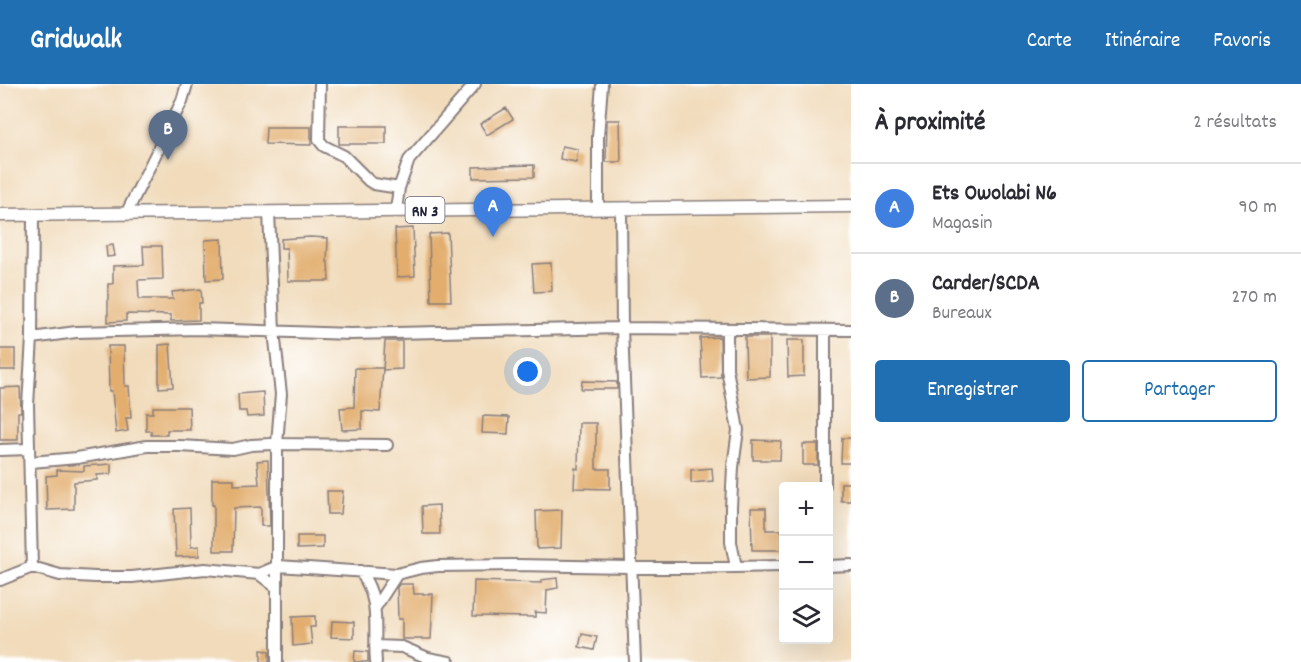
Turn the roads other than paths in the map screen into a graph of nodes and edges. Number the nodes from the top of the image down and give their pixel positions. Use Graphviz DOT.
graph roads {
  1 [pos="188,84"];
  2 [pos="320,84"];
  3 [pos="475,84"];
  4 [pos="602,84"];
  5 [pos="399,188"];
  6 [pos="851,206"];
  7 [pos="598,209"];
  8 [pos="621,209"];
  9 [pos="396,210"];
  10 [pos="269,212"];
  11 [pos="126,214"];
  12 [pos="0,215"];
  13 [pos="33,215"];
  14 [pos="622,328"];
  15 [pos="727,330"];
  16 [pos="825,330"];
  17 [pos="851,330"];
  18 [pos="274,331"];
  19 [pos="32,338"];
  20 [pos="277,444"];
  21 [pos="387,445"];
  22 [pos="29,449"];
  23 [pos="0,450"];
  24 [pos="31,462"];
  25 [pos="825,482"];
  26 [pos="851,565"];
  27 [pos="278,566"];
  28 [pos="779,566"];
  29 [pos="833,566"];
  30 [pos="32,567"];
  31 [pos="736,567"];
  32 [pos="630,568"];
  33 [pos="360,571"];
  34 [pos="259,574"];
  35 [pos="398,574"];
  36 [pos="1,578"];
  37 [pos="276,587"];
  38 [pos="375,608"];
  39 [pos="375,646"];
  40 [pos="277,662"];
  41 [pos="376,662"];
  42 [pos="449,662"];
  43 [pos="635,662"];
  1 -- 11 [label="street"];
  2 -- 5 [label="street"];
  3 -- 5 [label="street"];
  4 -- 7 [label="street"];
  5 -- 9 [label="street"];
  6 -- 8 [label="main road, RN 3"];
  7 -- 8 [label="main road, RN 3"];
  7 -- 9 [label="main road, RN 3"];
  8 -- 14 [label="street"];
  9 -- 10 [label="main road, RN 3"];
  10 -- 11 [label="main road, RN 3"];
  10 -- 18 [label="street"];
  11 -- 13 [label="main road, RN 3"];
  12 -- 13 [label="main road, RN 3"];
  13 -- 19 [label="street"];
  14 -- 15 [label="street"];
  14 -- 18 [label="street"];
  14 -- 32 [label="street"];
  15 -- 16 [label="street"];
  15 -- 31 [label="street"];
  16 -- 17 [label="street"];
  16 -- 25 [label="street"];
  18 -- 19 [label="street"];
  18 -- 20 [label="street"];
  19 -- 22 [label="street"];
  20 -- 21 [label="street"];
  20 -- 24 [label="street"];
  20 -- 27 [label="street"];
  22 -- 23 [label="street"];
  22 -- 24 [label="street"];
  24 -- 30 [label="street"];
  26 -- 29 [label="street"];
  27 -- 33 [label="street"];
  27 -- 34 [label="street"];
  27 -- 37 [label="street"];
  28 -- 31 [label="street"];
  30 -- 34 [label="street"];
  30 -- 36 [label="street"];
  31 -- 32 [label="street"];
  32 -- 35 [label="street"];
  32 -- 43 [label="street"];
  33 -- 35 [label="street"];
  33 -- 38 [label="street"];
  34 -- 37 [label="street"];
  35 -- 38 [label="street"];
  37 -- 40 [label="street"];
  38 -- 39 [label="street"];
  39 -- 41 [label="street"];
  39 -- 42 [label="street"];
}
